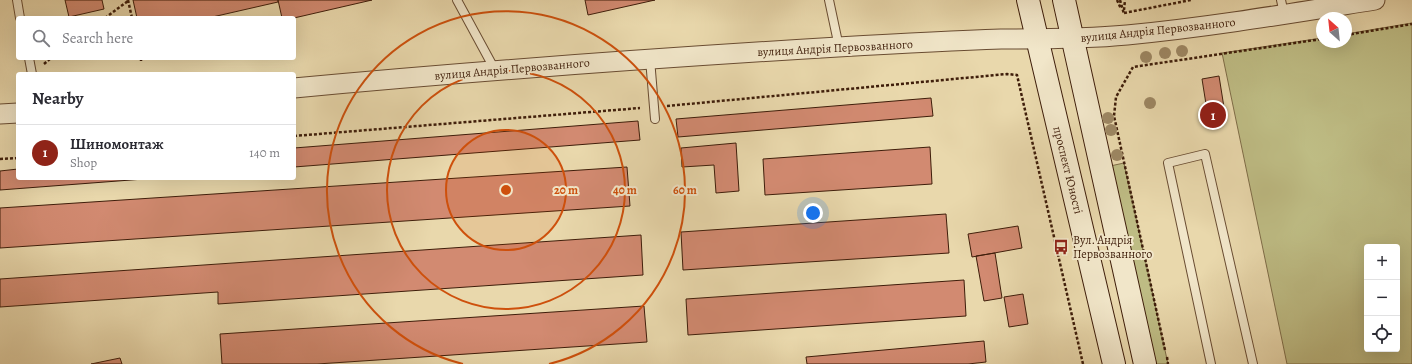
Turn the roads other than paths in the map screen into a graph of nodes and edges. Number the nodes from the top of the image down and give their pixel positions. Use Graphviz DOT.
graph roads {
  1 [pos="17,0"];
  2 [pos="457,0"];
  3 [pos="829,0"];
  4 [pos="1028,0"];
  5 [pos="1064,0"];
  6 [pos="1375,0"];
  7 [pos="1282,8"];
  8 [pos="20,16"];
  9 [pos="1073,39"];
  10 [pos="1037,40"];
  11 [pos="839,47"];
  12 [pos="650,59"];
  13 [pos="29,60"];
  14 [pos="495,70"];
  15 [pos="32,72"];
  16 [pos="296,88"];
  17 [pos="16,113"];
  18 [pos="0,114"];
  19 [pos="655,119"];
  20 [pos="1114,364"];
  21 [pos="1145,364"];
  22 [pos="1211,364"];
  23 [pos="1253,364"];
  1 -- 8 [label="lane"];
  2 -- 14 [label="lane"];
  3 -- 11 [label="lane"];
  4 -- 10 [label="main road, проспект Юності"];
  5 -- 9 [label="main road"];
  6 -- 7 [label="street, вулиця Андрія Первозванного"];
  7 -- 9 [label="street, вулиця Андрія Первозванного"];
  9 -- 10 [label="street, вулиця Андрія Первозванного"];
  9 -- 21 [label="main road"];
  10 -- 11 [label="street, вулиця Андрія Первозванного"];
  10 -- 20 [label="main road, проспект Юності"];
  11 -- 12 [label="street, вулиця Андрія Первозванного"];
  12 -- 14 [label="street, вулиця Андрія Первозванного"];
  12 -- 19 [label="lane"];
  13 -- 15 [label="lane"];
  14 -- 16 [label="street, вулиця Андрія Первозванного"];
  17 -- 18 [label="street"];
  22 -- 23 [label="lane"];
}
